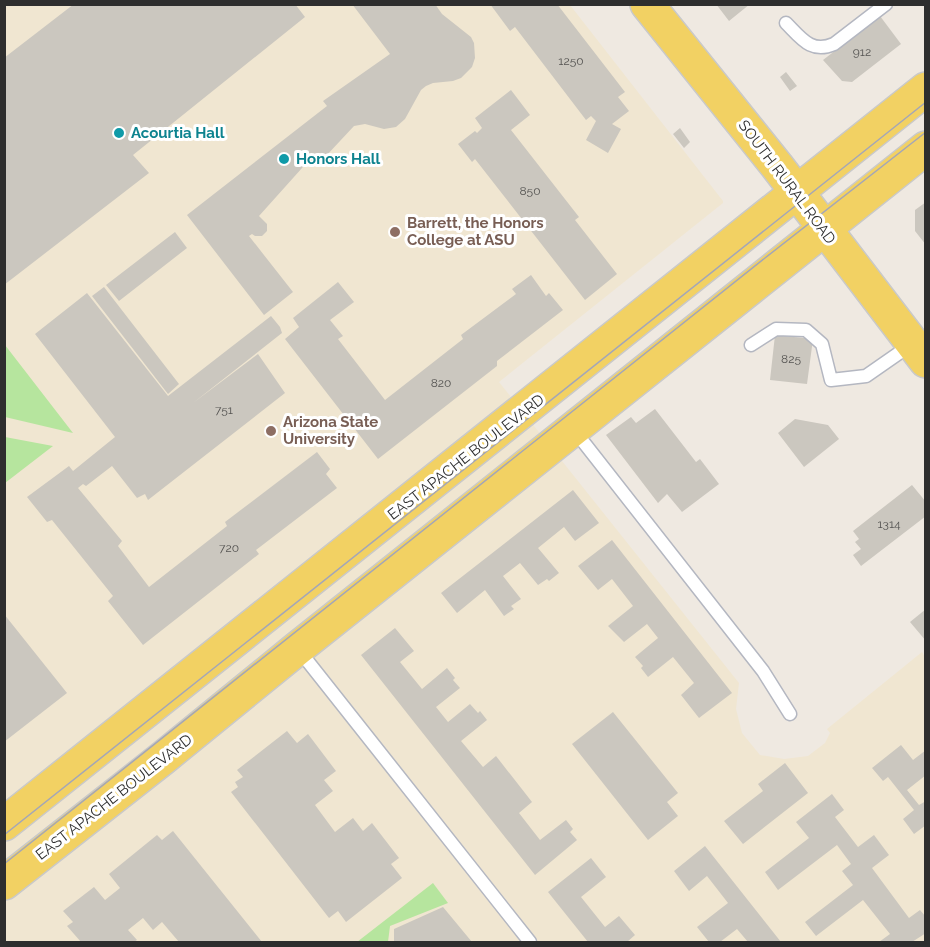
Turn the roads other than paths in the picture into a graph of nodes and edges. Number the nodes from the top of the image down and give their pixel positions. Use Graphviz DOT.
graph roads {
  1 [pos="647,4"];
  2 [pos="886,4"];
  3 [pos="786,23"];
  4 [pos="926,89"];
  5 [pos="926,148"];
  6 [pos="796,191"];
  7 [pos="824,230"];
  8 [pos="751,345"];
  9 [pos="919,353"];
  10 [pos="573,429"];
  11 [pos="298,648"];
  12 [pos="790,714"];
  13 [pos="4,824"];
  14 [pos="4,883"];
  15 [pos="530,942"];
  1 -- 6 [label="main road, SOUTH RURAL ROAD"];
  2 -- 3 [label="lane"];
  4 -- 6 [label="main road, EAST APACHE BOULEVARD"];
  5 -- 7 [label="main road, EAST APACHE BOULEVARD"];
  6 -- 7 [label="main road, SOUTH RURAL ROAD"];
  6 -- 13 [label="main road, EAST APACHE BOULEVARD"];
  7 -- 9 [label="main road, SOUTH RURAL ROAD"];
  7 -- 10 [label="main road, EAST APACHE BOULEVARD"];
  8 -- 9 [label="lane"];
  10 -- 11 [label="main road, EAST APACHE BOULEVARD"];
  10 -- 12 [label="lane"];
  11 -- 14 [label="main road, EAST APACHE BOULEVARD"];
  11 -- 15 [label="lane"];
}
